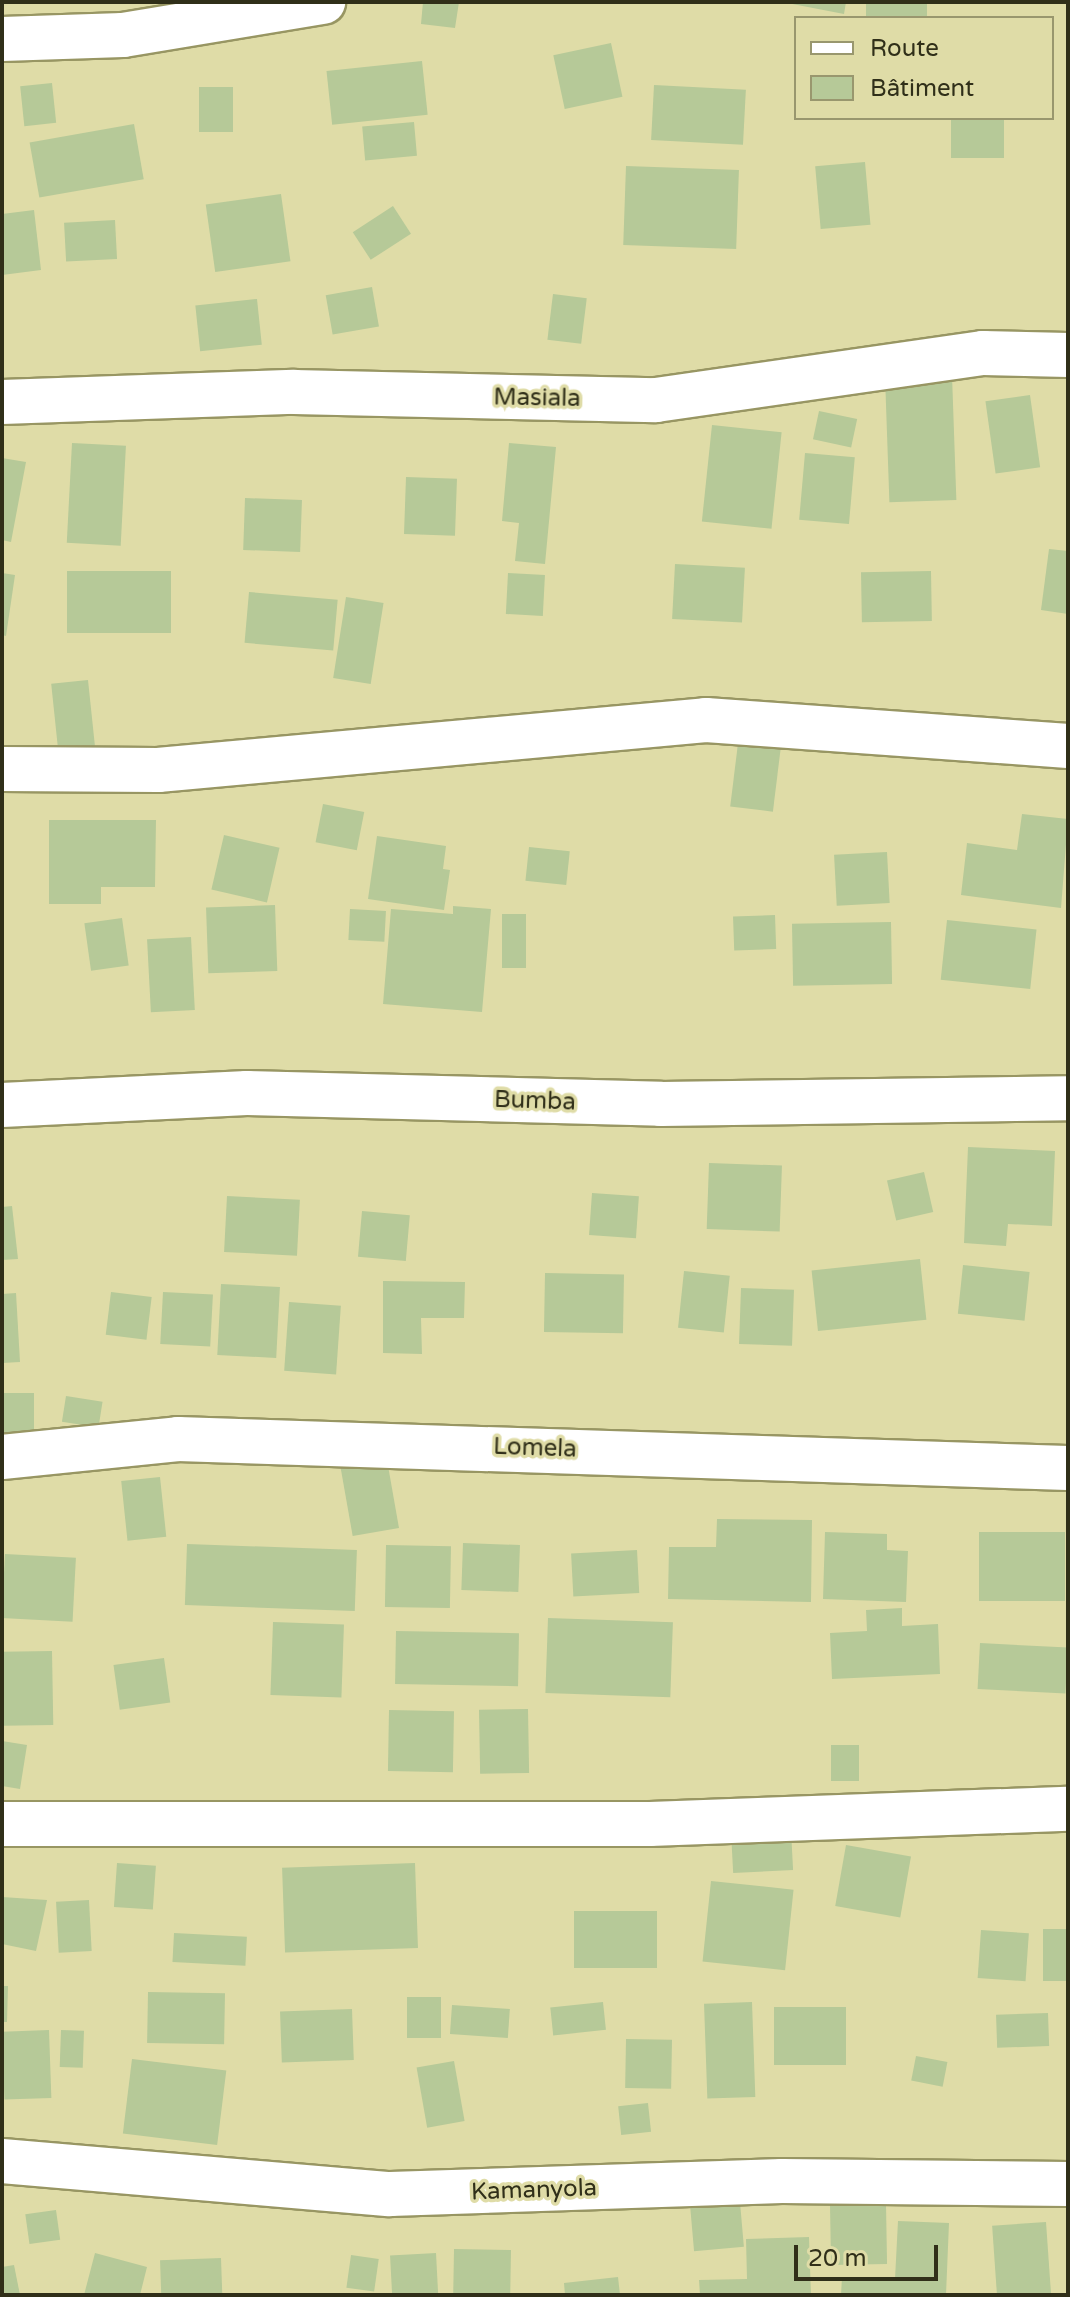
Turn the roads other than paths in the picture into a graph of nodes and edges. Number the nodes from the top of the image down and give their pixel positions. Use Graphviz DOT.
graph roads {
  1 [pos="323,2"];
  2 [pos="2,39"];
  3 [pos="1068,355"];
  4 [pos="2,402"];
  5 [pos="1068,746"];
  6 [pos="2,769"];
  7 [pos="1068,1098"];
  8 [pos="2,1105"];
  9 [pos="2,1457"];
  10 [pos="1068,1468"];
  11 [pos="1068,1809"];
  12 [pos="2,1824"];
  13 [pos="2,2161"];
  14 [pos="1068,2184"];
  1 -- 2 [label="street"];
  3 -- 4 [label="street, Masiala"];
  5 -- 6 [label="street"];
  7 -- 8 [label="street, Bumba"];
  9 -- 10 [label="street, Lomela"];
  11 -- 12 [label="street"];
  13 -- 14 [label="street, Kamanyola"];
}
